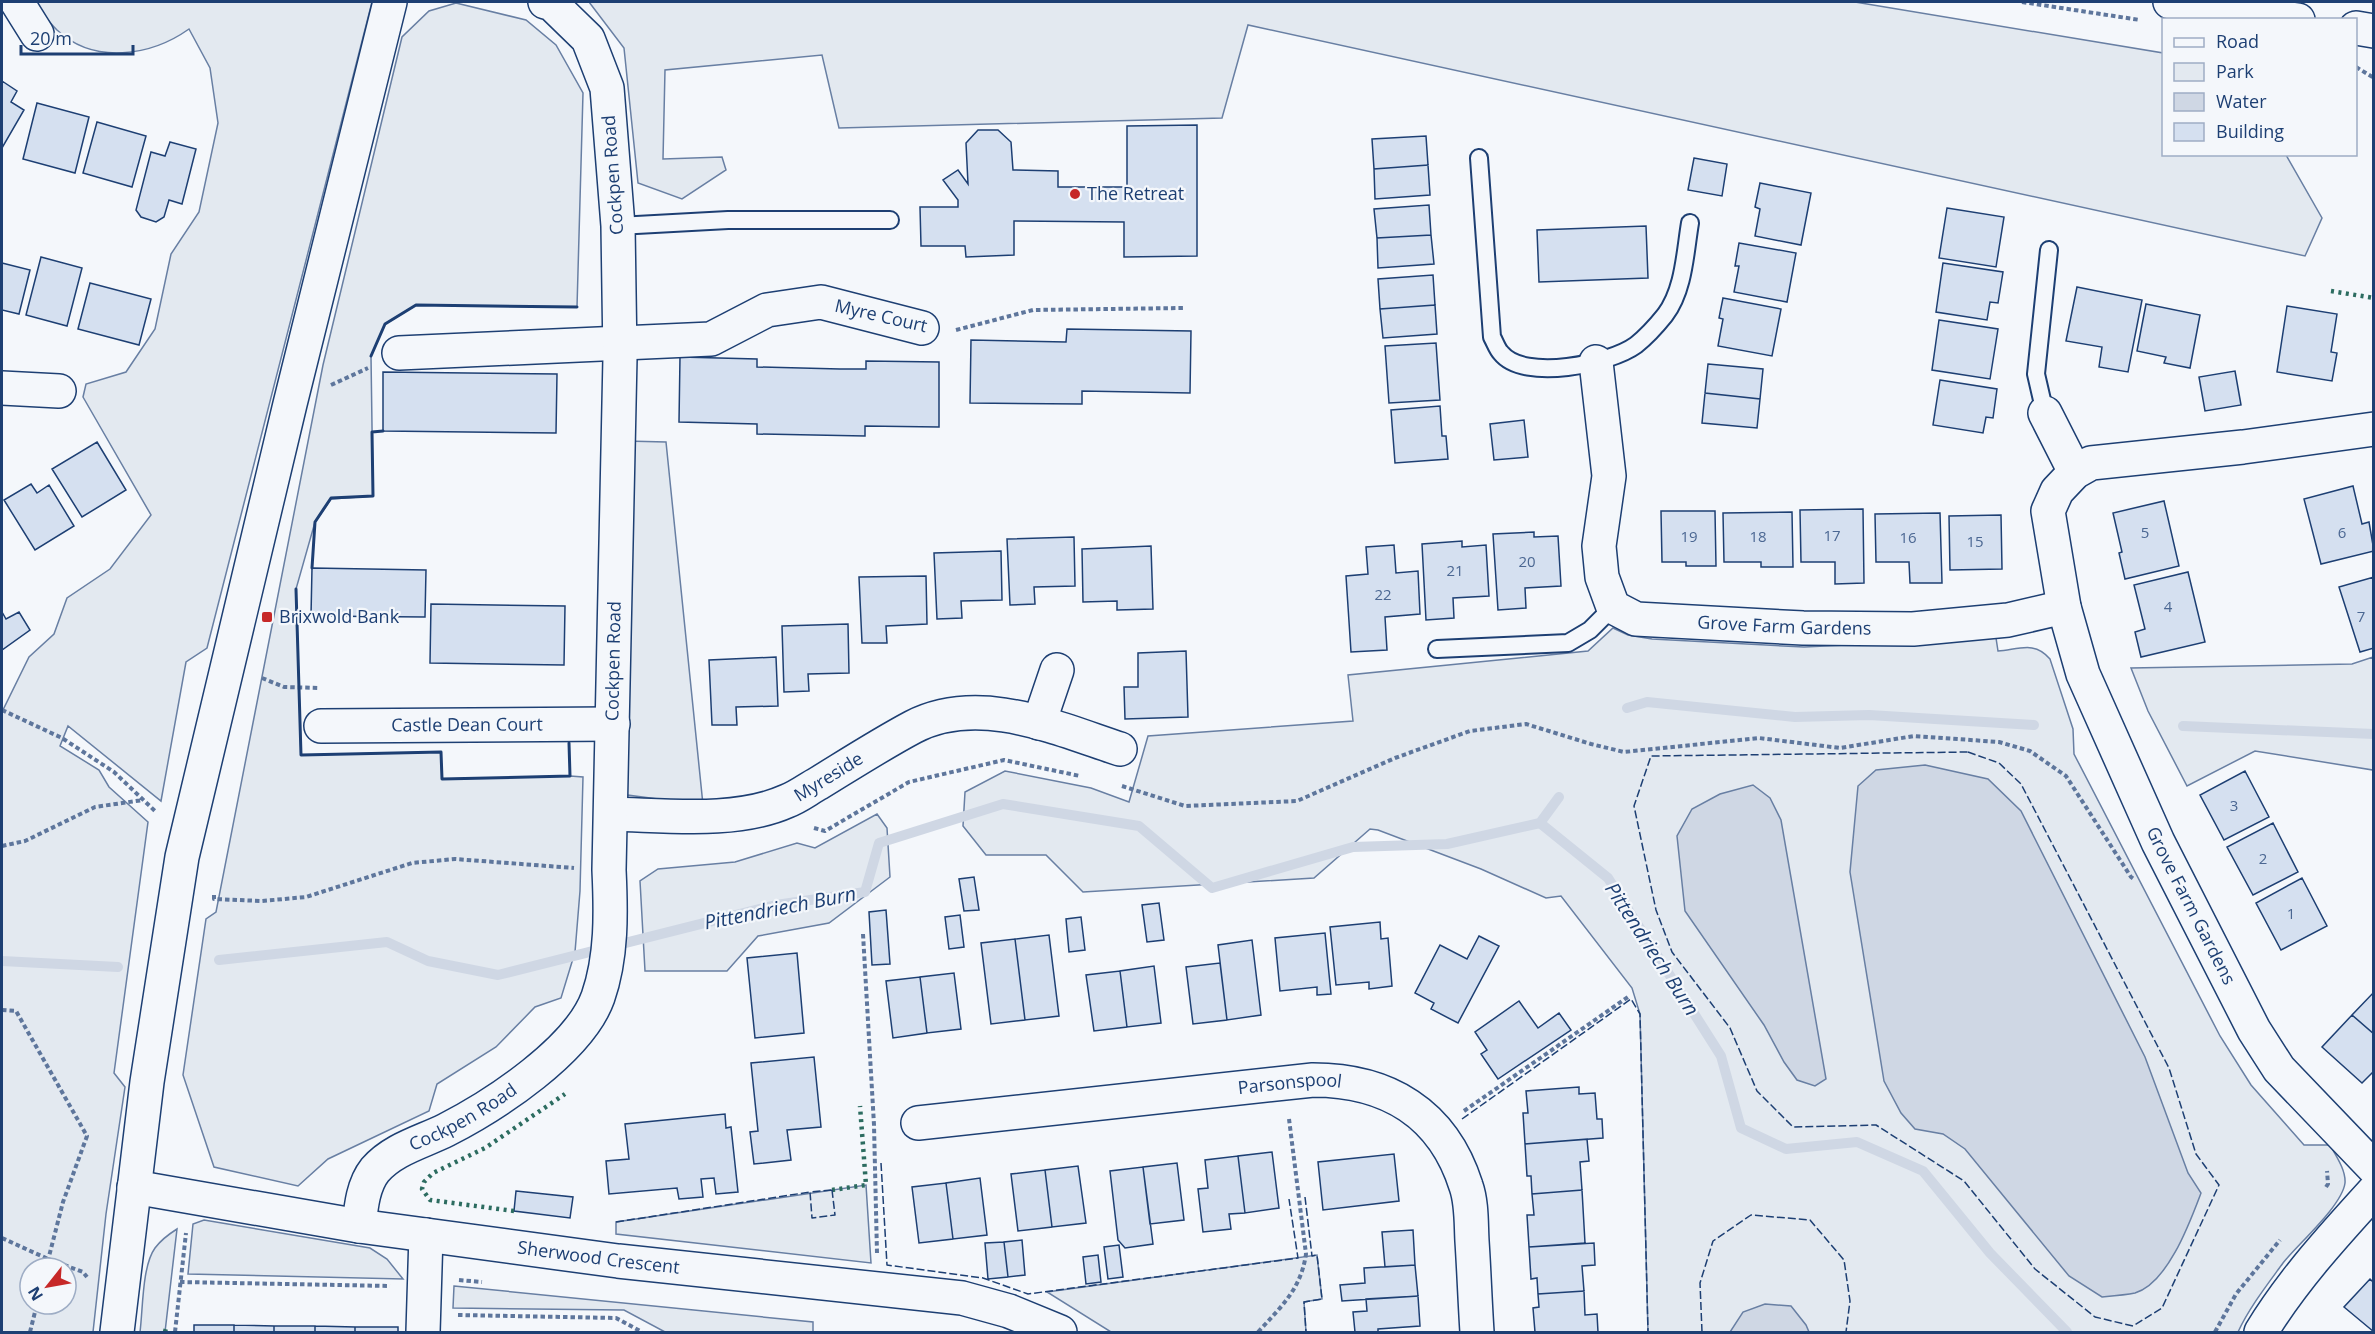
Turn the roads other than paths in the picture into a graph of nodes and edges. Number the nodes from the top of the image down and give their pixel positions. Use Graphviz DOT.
graph roads {
  1 [pos="16,2"];
  2 [pos="390,2"];
  3 [pos="545,2"];
  4 [pos="2161,12"];
  5 [pos="2264,18"];
  6 [pos="2357,28"];
  7 [pos="2373,31"];
  8 [pos="37,34"];
  9 [pos="1479,158"];
  10 [pos="890,220"];
  11 [pos="1690,223"];
  12 [pos="618,226"];
  13 [pos="2049,250"];
  14 [pos="922,328"];
  15 [pos="620,343"];
  16 [pos="399,353"];
  17 [pos="1596,362"];
  18 [pos="2,388"];
  19 [pos="59,390"];
  20 [pos="2045,413"];
  21 [pos="2373,429"];
  22 [pos="2075,472"];
  23 [pos="1613,607"];
  24 [pos="2064,608"];
  25 [pos="1437,649"];
  26 [pos="1057,670"];
  27 [pos="1039,723"];
  28 [pos="612,724"];
  29 [pos="321,726"];
  30 [pos="1120,749"];
  31 [pos="610,814"];
  32 [pos="918,1124"];
  33 [pos="2373,1168"];
  34 [pos="134,1187"];
  35 [pos="2373,1191"];
  36 [pos="359,1226"];
  37 [pos="426,1235"];
  38 [pos="423,1311"];
  39 [pos="1051,1330"];
  40 [pos="117,1332"];
  41 [pos="1477,1332"];
  42 [pos="2261,1332"];
  1 -- 8 [label="street"];
  2 -- 34 [label="street"];
  3 -- 12 [label="street, Cockpen Road"];
  4 -- 5 [label="street"];
  6 -- 7 [label="street"];
  9 -- 17 [label="lane"];
  10 -- 12 [label="lane"];
  11 -- 17 [label="lane"];
  12 -- 15 [label="street, Cockpen Road"];
  13 -- 20 [label="lane"];
  14 -- 15 [label="street, Myre Court"];
  15 -- 16 [label="street"];
  15 -- 28 [label="street, Cockpen Road"];
  17 -- 23 [label="street"];
  18 -- 19 [label="street"];
  20 -- 22 [label="street"];
  21 -- 22 [label="street, Grove Farm Gardens"];
  22 -- 24 [label="street, Grove Farm Gardens"];
  23 -- 24 [label="street, Grove Farm Gardens"];
  23 -- 25 [label="lane"];
  24 -- 33 [label="street, Grove Farm Gardens"];
  26 -- 27 [label="street"];
  27 -- 30 [label="street, Myreside"];
  27 -- 31 [label="street, Myreside"];
  28 -- 29 [label="street, Castle Dean Court"];
  28 -- 31 [label="street, Cockpen Road"];
  31 -- 36 [label="street, Cockpen Road"];
  32 -- 41 [label="street, Parsonspool"];
  34 -- 36 [label="street, Sherwood Crescent"];
  34 -- 40 [label="street"];
  35 -- 42 [label="street"];
  36 -- 37 [label="street, Sherwood Crescent"];
  37 -- 38 [label="street"];
  37 -- 39 [label="street, Sherwood Crescent"];
}
